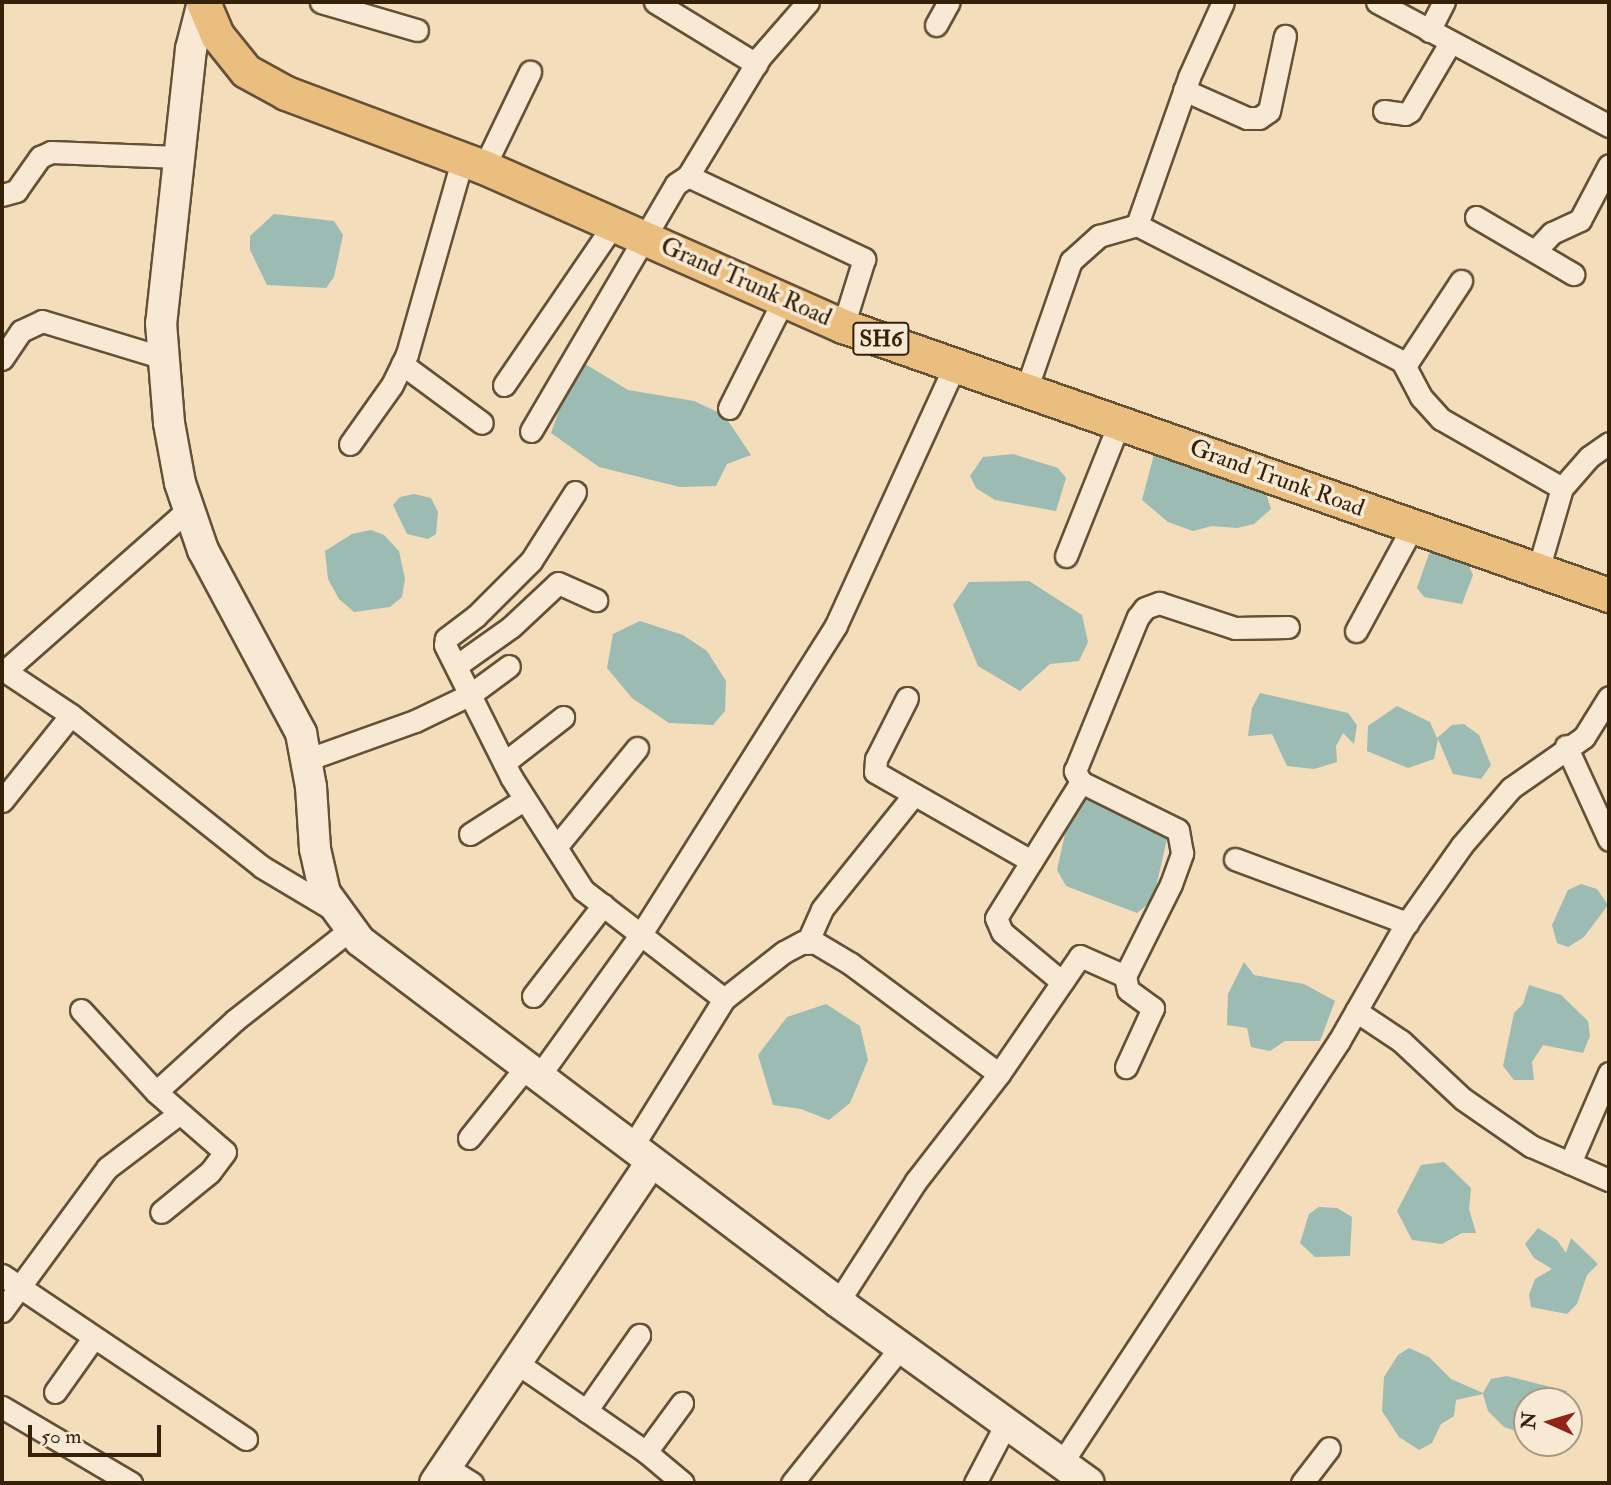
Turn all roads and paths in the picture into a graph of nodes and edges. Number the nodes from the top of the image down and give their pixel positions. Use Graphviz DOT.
graph roads {
  1 [pos="203,2"];
  2 [pos="321,2"];
  3 [pos="655,2"];
  4 [pos="808,2"];
  5 [pos="949,2"];
  6 [pos="1223,2"];
  7 [pos="1377,2"];
  8 [pos="1444,2"];
  9 [pos="936,25"];
  10 [pos="417,30"];
  11 [pos="1429,31"];
  12 [pos="1285,36"];
  13 [pos="1450,43"];
  14 [pos="755,64"];
  15 [pos="530,72"];
  16 [pos="1184,90"];
  17 [pos="1384,111"];
  18 [pos="1609,126"];
  19 [pos="178,157"];
  20 [pos="473,162"];
  21 [pos="1609,165"];
  22 [pos="688,176"];
  23 [pos="2,195"];
  24 [pos="1476,217"];
  25 [pos="614,224"];
  26 [pos="1138,225"];
  27 [pos="648,237"];
  28 [pos="1535,251"];
  29 [pos="1573,274"];
  30 [pos="1461,281"];
  31 [pos="784,299"];
  32 [pos="843,326"];
  33 [pos="164,358"];
  34 [pos="2,359"];
  35 [pos="402,364"];
  36 [pos="955,365"];
  37 [pos="1405,366"];
  38 [pos="503,385"];
  39 [pos="1026,390"];
  40 [pos="729,408"];
  41 [pos="1120,421"];
  42 [pos="482,423"];
  43 [pos="531,431"];
  44 [pos="1609,443"];
  45 [pos="350,444"];
  46 [pos="1562,488"];
  47 [pos="575,492"];
  48 [pos="189,509"];
  49 [pos="1413,526"];
  50 [pos="1066,556"];
  51 [pos="1538,570"];
  52 [pos="1609,595"];
  53 [pos="596,600"];
  54 [pos="1288,627"];
  55 [pos="1356,631"];
  56 [pos="456,666"];
  57 [pos="509,666"];
  58 [pos="3,670"];
  59 [pos="471,694"];
  60 [pos="1609,696"];
  61 [pos="907,698"];
  62 [pos="71,715"];
  63 [pos="563,717"];
  64 [pos="1566,747"];
  65 [pos="637,748"];
  66 [pos="306,760"];
  67 [pos="504,763"];
  68 [pos="1081,782"];
  69 [pos="913,796"];
  70 [pos="525,799"];
  71 [pos="2,801"];
  72 [pos="470,834"];
  73 [pos="1609,840"];
  74 [pos="556,847"];
  75 [pos="1235,859"];
  76 [pos="1031,861"];
  77 [pos="603,905"];
  78 [pos="346,922"];
  79 [pos="1407,923"];
  80 [pos="641,934"];
  81 [pos="807,943"];
  82 [pos="1125,976"];
  83 [pos="1062,982"];
  84 [pos="533,996"];
  85 [pos="724,999"];
  86 [pos="81,1010"];
  87 [pos="1356,1011"];
  88 [pos="1126,1067"];
  89 [pos="532,1072"];
  90 [pos="1609,1073"];
  91 [pos="999,1074"];
  92 [pos="156,1092"];
  93 [pos="180,1113"];
  94 [pos="469,1138"];
  95 [pos="642,1155"];
  96 [pos="1570,1163"];
  97 [pos="1609,1180"];
  98 [pos="161,1212"];
  99 [pos="2,1275"];
  100 [pos="20,1287"];
  101 [pos="838,1302"];
  102 [pos="2,1311"];
  103 [pos="639,1335"];
  104 [pos="94,1337"];
  105 [pos="900,1348"];
  106 [pos="517,1363"];
  107 [pos="55,1392"];
  108 [pos="682,1403"];
  109 [pos="2,1407"];
  110 [pos="586,1411"];
  111 [pos="1006,1424"];
  112 [pos="246,1439"];
  113 [pos="1329,1448"];
  114 [pos="646,1452"];
  115 [pos="1061,1464"];
  116 [pos="440,1475"];
  117 [pos="131,1483"];
  118 [pos="472,1483"];
  119 [pos="683,1483"];
  120 [pos="792,1483"];
  121 [pos="975,1483"];
  122 [pos="1089,1483"];
  123 [pos="1302,1483"];
  1 -- 19 [label="main road"];
  1 -- 20 [label="main road, Grand Trunk Road / SH6"];
  2 -- 10 [label="street"];
  3 -- 14 [label="street"];
  4 -- 14 [label="street"];
  5 -- 9 [label="street"];
  6 -- 16 [label="street"];
  7 -- 11 [label="street"];
  8 -- 11 [label="street"];
  11 -- 13 [label="street"];
  12 -- 16 [label="street"];
  13 -- 17 [label="street"];
  13 -- 18 [label="street"];
  14 -- 22 [label="street"];
  15 -- 20 [label="street"];
  16 -- 26 [label="street"];
  19 -- 23 [label="street"];
  19 -- 33 [label="main road"];
  20 -- 25 [label="main road, Grand Trunk Road / SH6"];
  20 -- 35 [label="street"];
  21 -- 28 [label="street"];
  22 -- 27 [label="street"];
  22 -- 32 [label="street"];
  24 -- 28 [label="street"];
  25 -- 27 [label="main road, Grand Trunk Road / SH6"];
  25 -- 38 [label="street"];
  26 -- 37 [label="street"];
  26 -- 39 [label="street"];
  27 -- 31 [label="main road, Grand Trunk Road / SH6"];
  27 -- 43 [label="street"];
  28 -- 29 [label="street"];
  30 -- 37 [label="street"];
  31 -- 32 [label="main road, Grand Trunk Road / SH6"];
  31 -- 40 [label="street"];
  32 -- 36 [label="main road, Grand Trunk Road / SH6"];
  33 -- 34 [label="street"];
  33 -- 48 [label="main road"];
  35 -- 42 [label="street"];
  35 -- 45 [label="street"];
  36 -- 39 [label="main road, Grand Trunk Road / SH6"];
  36 -- 80 [label="street"];
  37 -- 46 [label="street"];
  39 -- 41 [label="main road, Grand Trunk Road / SH6"];
  41 -- 49 [label="main road, Grand Trunk Road / SH6"];
  41 -- 50 [label="street"];
  44 -- 46 [label="street"];
  46 -- 51 [label="street"];
  47 -- 56 [label="street"];
  48 -- 58 [label="street"];
  48 -- 66 [label="main road"];
  49 -- 51 [label="main road, Grand Trunk Road / SH6"];
  49 -- 55 [label="street"];
  51 -- 52 [label="main road, Grand Trunk Road / SH6"];
  53 -- 56 [label="street"];
  54 -- 68 [label="street"];
  56 -- 59 [label="street"];
  57 -- 59 [label="street"];
  58 -- 62 [label="street"];
  59 -- 66 [label="street"];
  59 -- 67 [label="street"];
  60 -- 64 [label="street"];
  61 -- 69 [label="street"];
  62 -- 71 [label="street"];
  62 -- 78 [label="street"];
  63 -- 67 [label="street"];
  64 -- 73 [label="street"];
  64 -- 79 [label="street"];
  65 -- 74 [label="street"];
  66 -- 78 [label="main road"];
  67 -- 70 [label="street"];
  68 -- 76 [label="street"];
  68 -- 82 [label="street"];
  69 -- 76 [label="street"];
  69 -- 81 [label="street"];
  70 -- 72 [label="street"];
  70 -- 74 [label="street"];
  74 -- 77 [label="street"];
  75 -- 79 [label="street"];
  76 -- 83 [label="street"];
  77 -- 80 [label="street"];
  77 -- 84 [label="street"];
  78 -- 89 [label="main road"];
  78 -- 92 [label="street"];
  79 -- 87 [label="street"];
  80 -- 85 [label="street"];
  80 -- 89 [label="street"];
  81 -- 85 [label="street"];
  81 -- 91 [label="street"];
  82 -- 83 [label="street"];
  82 -- 88 [label="street"];
  83 -- 91 [label="street"];
  85 -- 95 [label="street"];
  86 -- 92 [label="street"];
  87 -- 96 [label="street"];
  87 -- 115 [label="street"];
  89 -- 94 [label="street"];
  89 -- 95 [label="main road"];
  90 -- 96 [label="street"];
  91 -- 101 [label="street"];
  92 -- 93 [label="street"];
  93 -- 98 [label="street"];
  93 -- 100 [label="street"];
  95 -- 101 [label="main road"];
  95 -- 106 [label="main road"];
  96 -- 97 [label="street"];
  99 -- 100 [label="street"];
  100 -- 102 [label="street"];
  100 -- 104 [label="street"];
  101 -- 105 [label="main road"];
  103 -- 110 [label="street"];
  104 -- 107 [label="street"];
  104 -- 112 [label="street"];
  105 -- 111 [label="main road"];
  105 -- 120 [label="street"];
  106 -- 110 [label="street"];
  106 -- 116 [label="main road"];
  108 -- 114 [label="street"];
  109 -- 117 [label="street"];
  110 -- 114 [label="street"];
  111 -- 115 [label="main road"];
  111 -- 121 [label="street"];
  113 -- 123 [label="street"];
  114 -- 119 [label="street"];
  115 -- 122 [label="main road"];
  116 -- 118 [label="street"];
}
